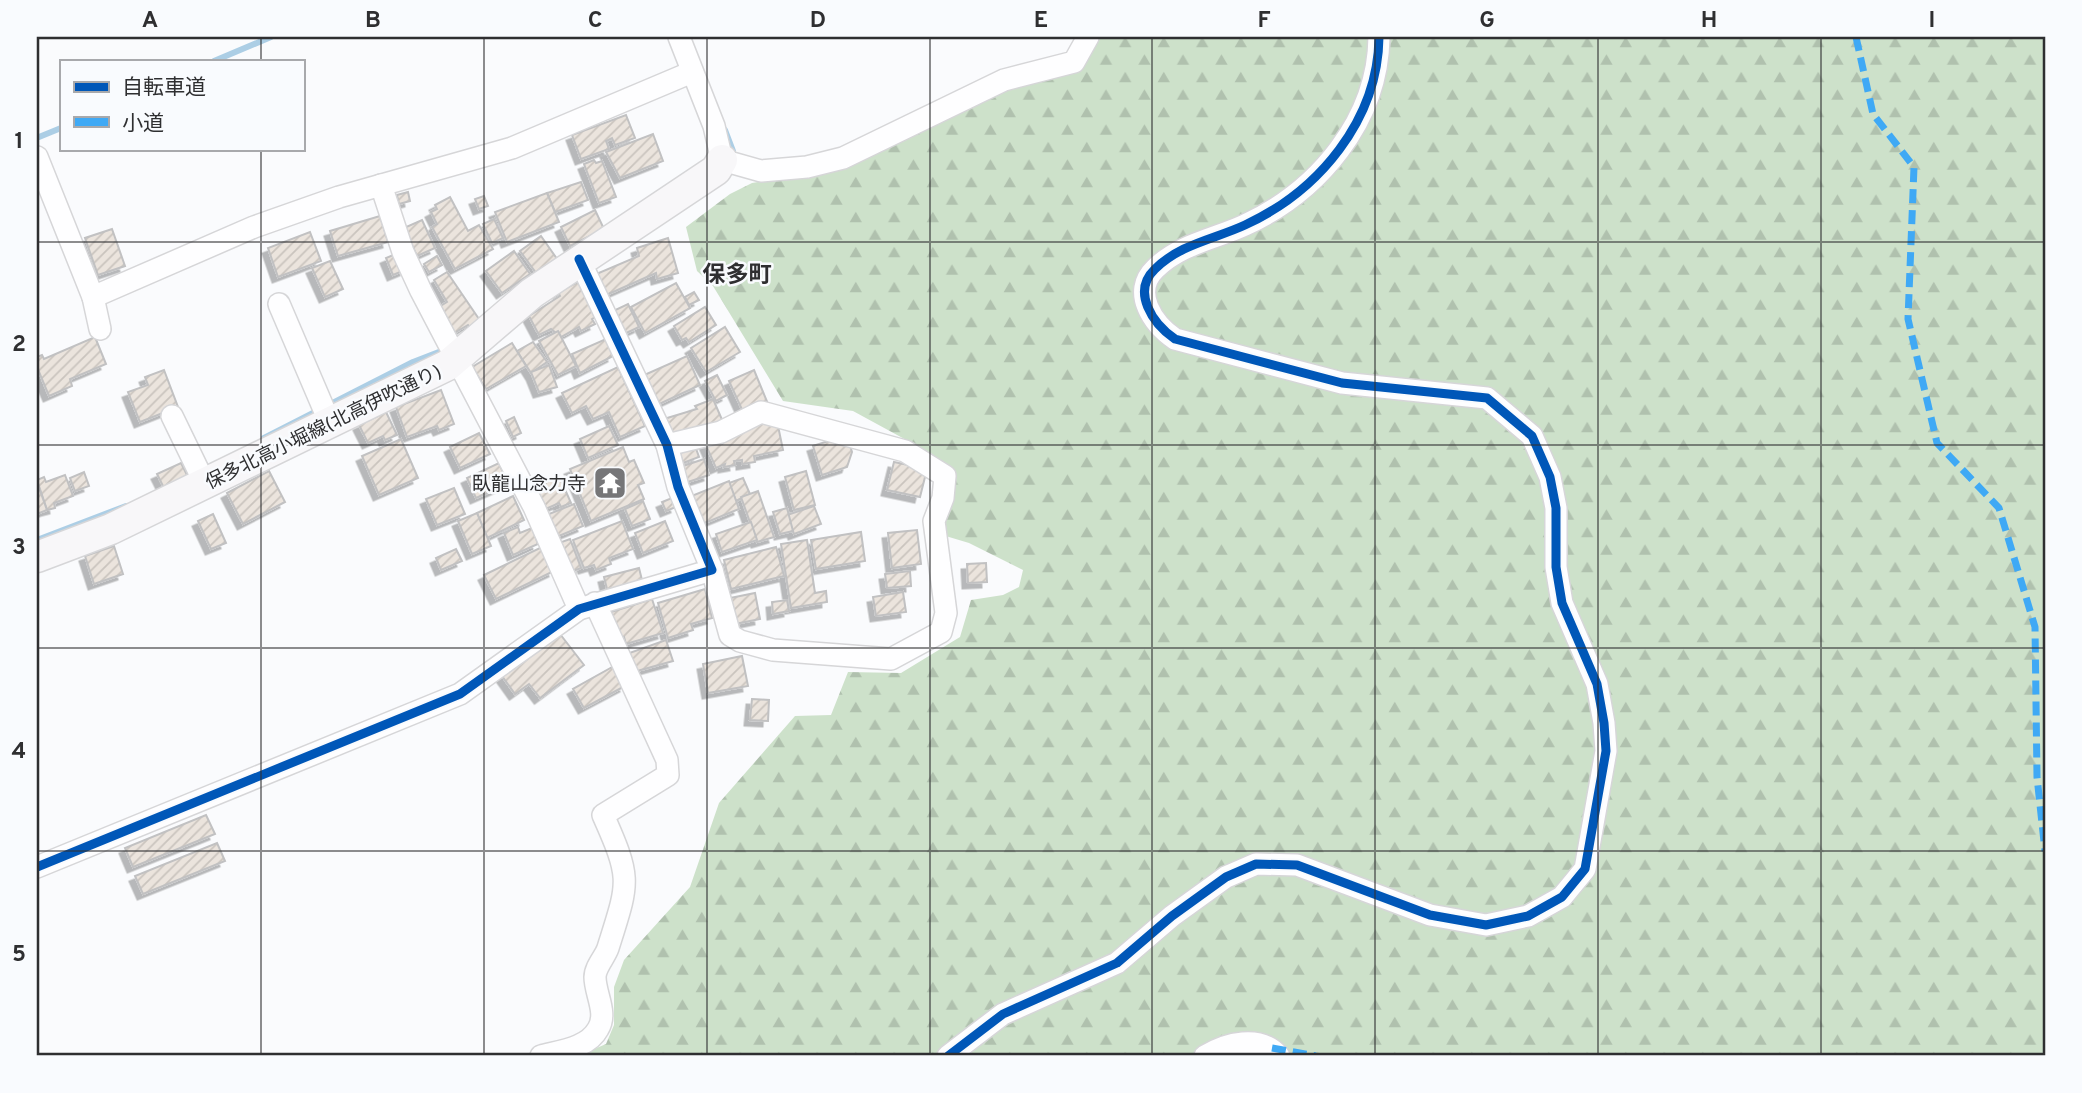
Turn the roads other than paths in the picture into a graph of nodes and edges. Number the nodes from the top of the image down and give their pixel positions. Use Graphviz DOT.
graph roads {
  1 [pos="679,37"];
  2 [pos="1088,37"];
  3 [pos="1379,37"];
  4 [pos="692,72"];
  5 [pos="37,157"];
  6 [pos="728,162"];
  7 [pos="381,185"];
  8 [pos="583,269"];
  9 [pos="93,297"];
  10 [pos="279,304"];
  11 [pos="100,329"];
  12 [pos="455,359"];
  13 [pos="325,412"];
  14 [pos="172,416"];
  15 [pos="667,445"];
  16 [pos="205,484"];
  17 [pos="37,557"];
  18 [pos="712,570"];
  19 [pos="587,606"];
  20 [pos="37,867"];
  21 [pos="541,1056"];
  22 [pos="948,1056"];
  23 [pos="1205,1056"];
  24 [pos="1279,1056"];
  1 -- 4 [label="street"];
  2 -- 6 [label="street"];
  3 -- 22 [label="street"];
  4 -- 6 [label="street"];
  4 -- 7 [label="street"];
  5 -- 9 [label="street"];
  6 -- 8 [label="street, 保多北高小堀線(北高伊吹通り)"];
  7 -- 9 [label="street"];
  7 -- 12 [label="street"];
  8 -- 12 [label="street, 保多北高小堀線(北高伊吹通り)"];
  8 -- 15 [label="street"];
  9 -- 11 [label="street"];
  10 -- 13 [label="street"];
  12 -- 13 [label="street, 保多北高小堀線(北高伊吹通り)"];
  12 -- 19 [label="street"];
  13 -- 16 [label="street, 保多北高小堀線(北高伊吹通り)"];
  14 -- 16 [label="street"];
  15 -- 18 [label="street"];
  15 -- 18 [label="street"];
  16 -- 17 [label="street, 保多北高小堀線(北高伊吹通り)"];
  18 -- 19 [label="street"];
  19 -- 20 [label="street"];
  19 -- 21 [label="street"];
  23 -- 24 [label="street"];
}
